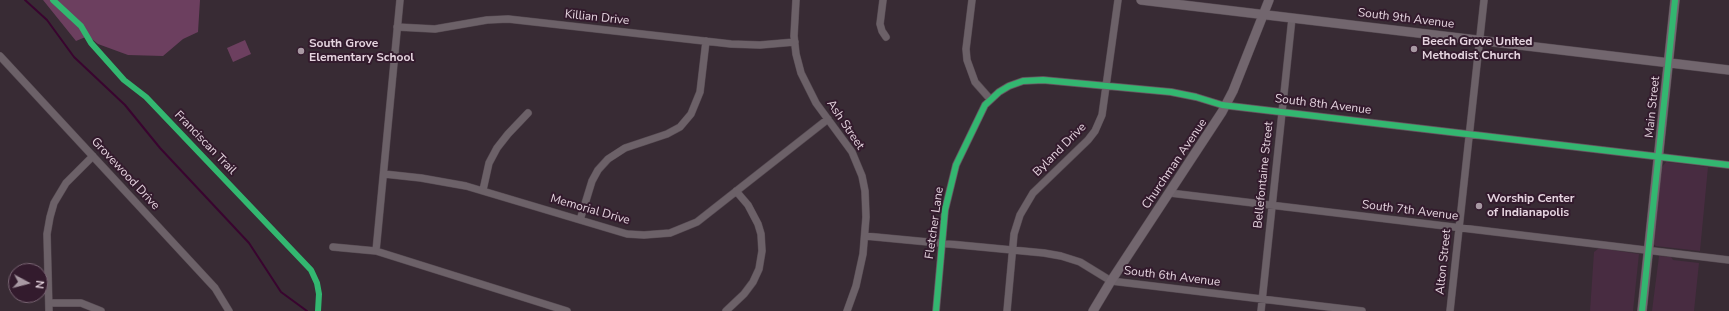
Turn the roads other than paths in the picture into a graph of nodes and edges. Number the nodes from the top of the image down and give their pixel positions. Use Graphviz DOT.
graph roads {
  1 [pos="400,0"];
  2 [pos="796,0"];
  3 [pos="883,0"];
  4 [pos="972,0"];
  5 [pos="1118,0"];
  6 [pos="1140,0"];
  7 [pos="1269,0"];
  8 [pos="1484,0"];
  9 [pos="1675,0"];
  10 [pos="1263,14"];
  11 [pos="1292,18"];
  12 [pos="397,27"];
  13 [pos="886,37"];
  14 [pos="1479,40"];
  15 [pos="706,41"];
  16 [pos="795,42"];
  17 [pos="0,56"];
  18 [pos="1669,62"];
  19 [pos="1729,70"];
  20 [pos="1107,86"];
  21 [pos="990,99"];
  22 [pos="1226,105"];
  23 [pos="1282,111"];
  24 [pos="528,113"];
  25 [pos="828,119"];
  26 [pos="1469,134"];
  27 [pos="93,156"];
  28 [pos="1658,156"];
  29 [pos="1729,165"];
  30 [pos="384,174"];
  31 [pos="483,190"];
  32 [pos="736,191"];
  33 [pos="1170,193"];
  34 [pos="1272,205"];
  35 [pos="580,220"];
  36 [pos="1459,228"];
  37 [pos="865,236"];
  38 [pos="942,243"];
  39 [pos="333,247"];
  40 [pos="1013,250"];
  41 [pos="1648,250"];
  42 [pos="376,251"];
  43 [pos="1729,260"];
  44 [pos="1111,281"];
  45 [pos="1262,299"];
  46 [pos="49,303"];
  47 [pos="49,311"];
  48 [pos="101,311"];
  49 [pos="229,311"];
  50 [pos="567,311"];
  51 [pos="726,311"];
  52 [pos="847,311"];
  53 [pos="936,311"];
  54 [pos="1007,311"];
  55 [pos="1094,311"];
  56 [pos="1260,311"];
  57 [pos="1362,311"];
  58 [pos="1450,311"];
  59 [pos="1642,311"];
  1 -- 12 [label="street"];
  2 -- 16 [label="street, Ash Street"];
  3 -- 13 [label="street"];
  4 -- 21 [label="street"];
  5 -- 20 [label="street, Byland Drive"];
  6 -- 10 [label="street, South 9th Avenue"];
  7 -- 10 [label="street, Churchman Avenue"];
  8 -- 14 [label="street, Alton Street"];
  9 -- 18 [label="street, Main Street"];
  10 -- 11 [label="street, South 9th Avenue"];
  10 -- 22 [label="street, Churchman Avenue"];
  11 -- 14 [label="street, South 9th Avenue"];
  11 -- 23 [label="street, Bellefontaine Street"];
  12 -- 15 [label="street, Killian Drive"];
  12 -- 30 [label="street"];
  14 -- 18 [label="street, South 9th Avenue"];
  14 -- 26 [label="street, Alton Street"];
  15 -- 16 [label="street, Killian Drive"];
  15 -- 35 [label="street"];
  16 -- 25 [label="street, Ash Street"];
  17 -- 27 [label="street, Grovewood Drive"];
  18 -- 19 [label="street, South 9th Avenue"];
  18 -- 28 [label="street, Main Street"];
  20 -- 21 [label="street, South 8th Avenue"];
  20 -- 22 [label="street, South 8th Avenue"];
  20 -- 40 [label="street, Byland Drive"];
  21 -- 38 [label="street, Fletcher Lane"];
  22 -- 23 [label="street, South 8th Avenue"];
  22 -- 33 [label="street, Churchman Avenue"];
  23 -- 26 [label="street, South 8th Avenue"];
  23 -- 34 [label="street, Bellefontaine Street"];
  24 -- 31 [label="street"];
  25 -- 32 [label="street, Memorial Drive"];
  25 -- 37 [label="street, Ash Street"];
  26 -- 28 [label="street, South 8th Avenue"];
  26 -- 36 [label="street, Alton Street"];
  27 -- 46 [label="street"];
  27 -- 49 [label="street, Grovewood Drive"];
  28 -- 29 [label="street, South 8th Avenue"];
  28 -- 41 [label="street, Main Street"];
  30 -- 31 [label="street, Memorial Drive"];
  30 -- 42 [label="street"];
  31 -- 35 [label="street, Memorial Drive"];
  32 -- 35 [label="street, Memorial Drive"];
  32 -- 51 [label="street"];
  33 -- 34 [label="street, South 7th Avenue"];
  33 -- 44 [label="street, Churchman Avenue"];
  34 -- 36 [label="street, South 7th Avenue"];
  34 -- 45 [label="street, Bellefontaine Street"];
  36 -- 41 [label="street, South 7th Avenue"];
  36 -- 58 [label="street, Alton Street"];
  37 -- 38 [label="street, South 6th Avenue"];
  37 -- 52 [label="street, Ash Street"];
  38 -- 40 [label="street, South 6th Avenue"];
  38 -- 53 [label="street, Fletcher Lane"];
  39 -- 42 [label="street"];
  40 -- 44 [label="street, South 6th Avenue"];
  40 -- 54 [label="street, Byland Drive"];
  41 -- 43 [label="street, South 7th Avenue"];
  41 -- 59 [label="street, Main Street"];
  42 -- 50 [label="street"];
  44 -- 45 [label="street, South 6th Avenue"];
  44 -- 55 [label="street, Churchman Avenue"];
  45 -- 56 [label="street, Bellefontaine Street"];
  45 -- 57 [label="street, South 6th Avenue"];
  46 -- 47 [label="street"];
  46 -- 48 [label="street"];
}
